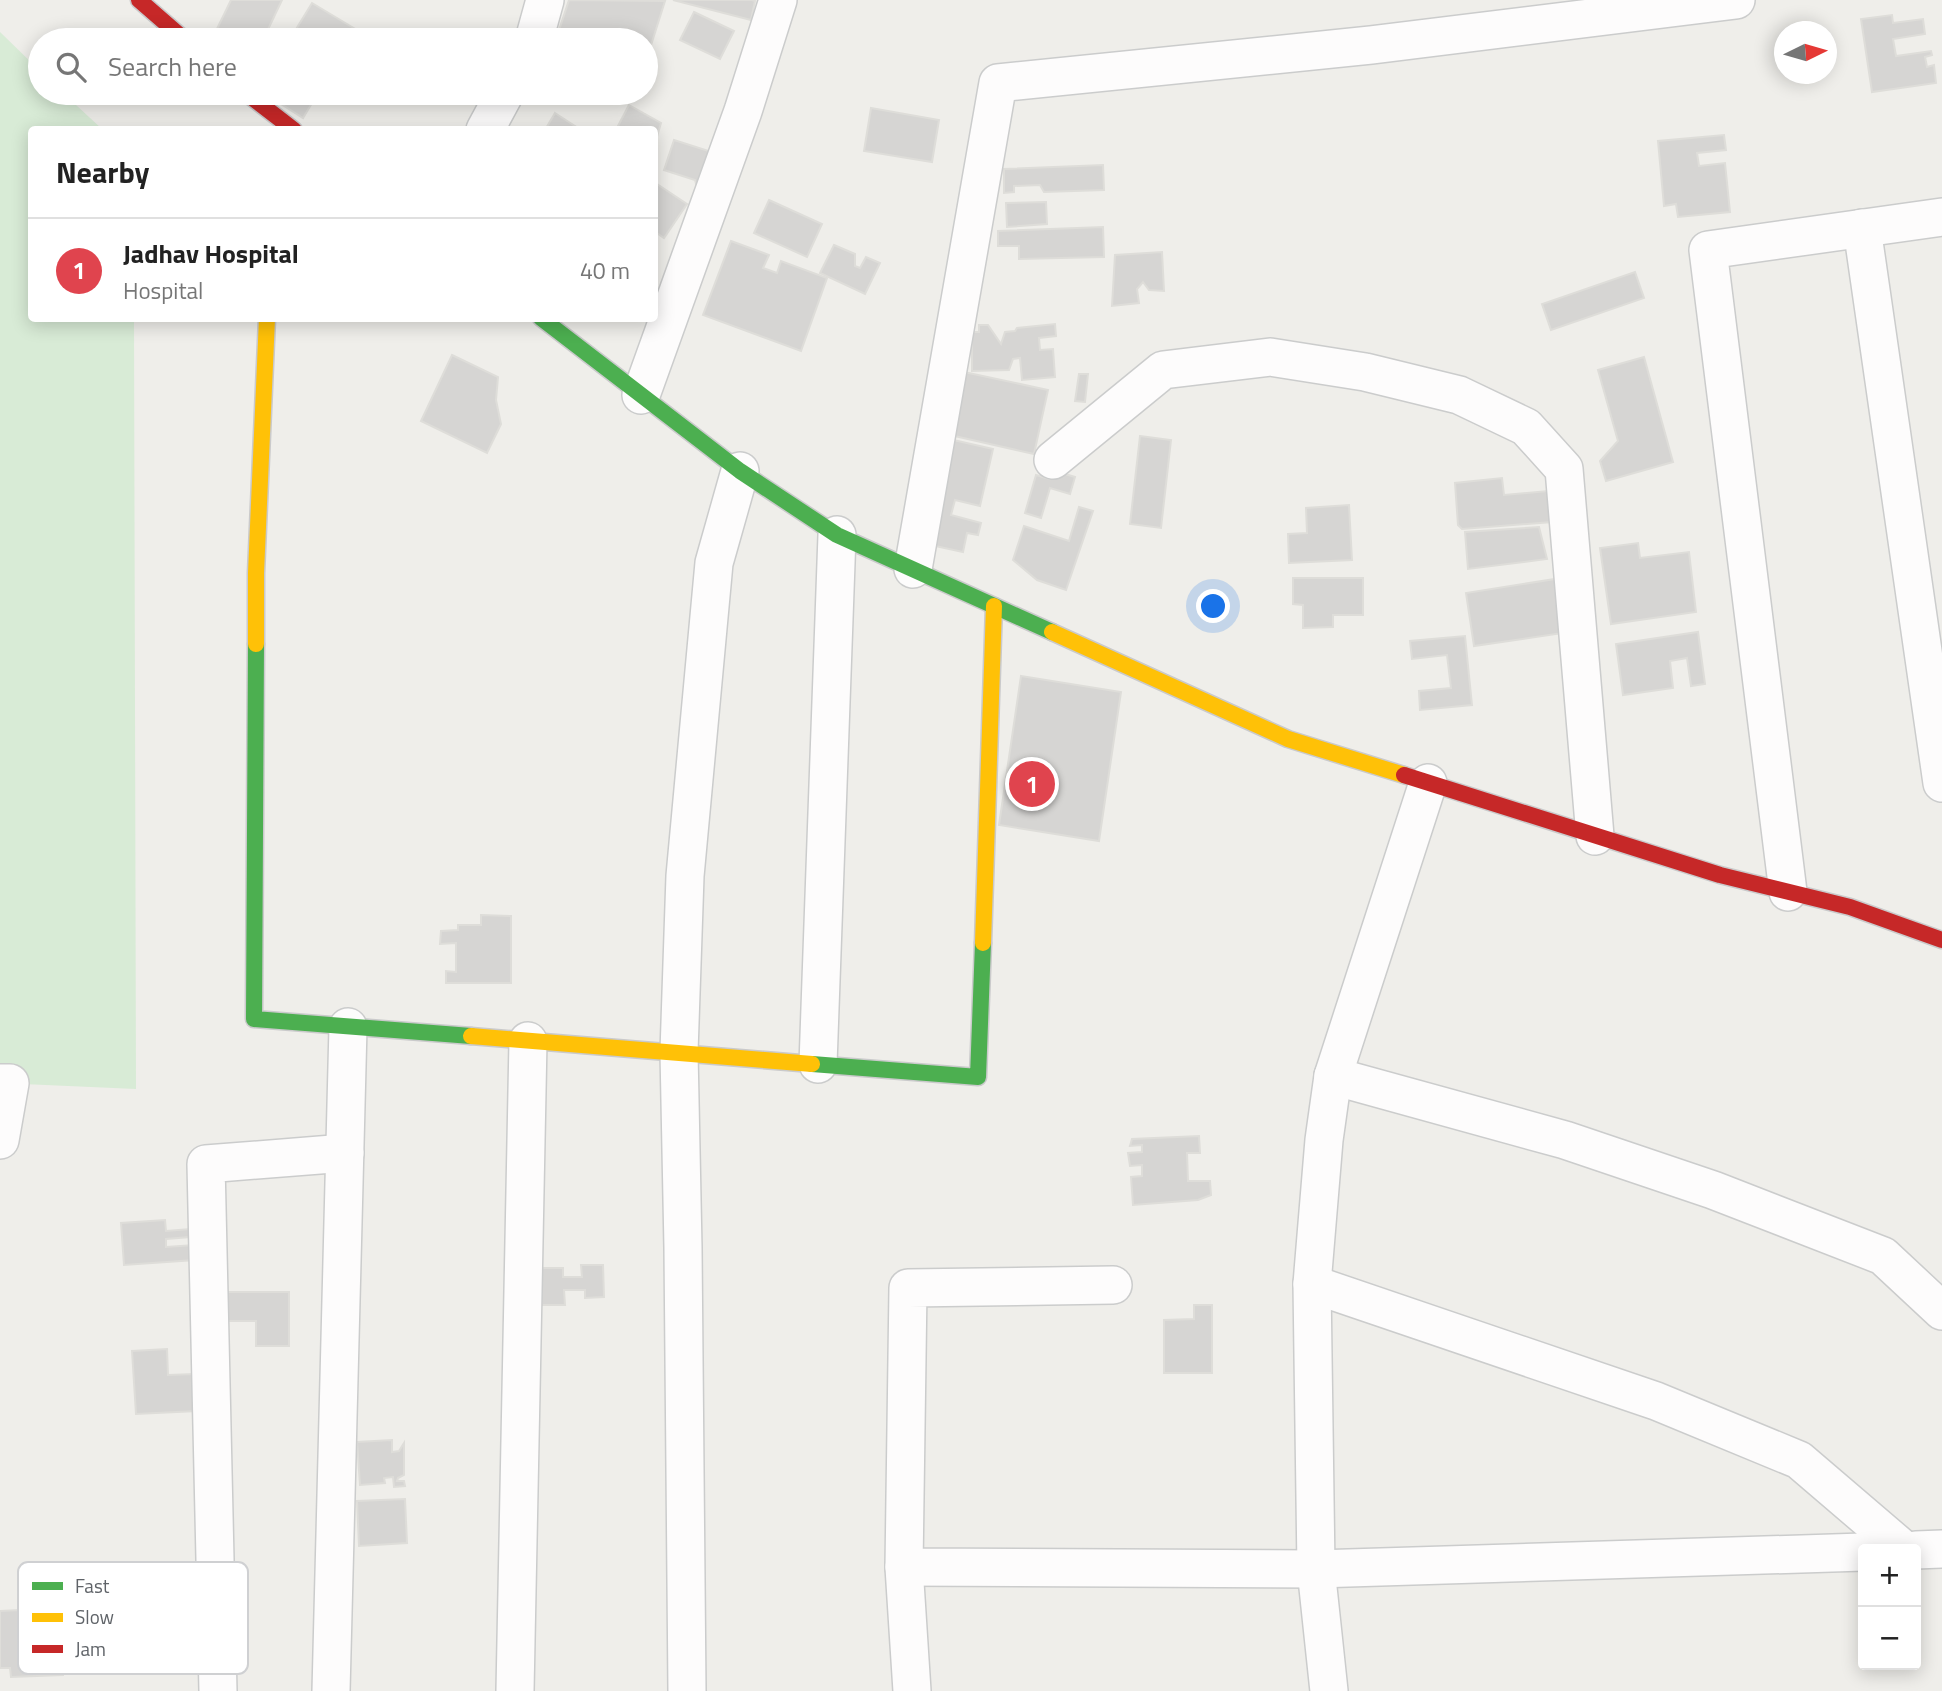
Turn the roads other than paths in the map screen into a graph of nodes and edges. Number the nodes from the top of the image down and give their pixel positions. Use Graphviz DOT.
graph roads {
  1 [pos="139,0"];
  2 [pos="545,0"];
  3 [pos="778,0"];
  4 [pos="1736,0"];
  5 [pos="171,28"];
  6 [pos="537,28"];
  7 [pos="260,105"];
  8 [pos="499,105"];
  9 [pos="285,126"];
  10 [pos="487,126"];
  11 [pos="1942,217"];
  12 [pos="1862,228"];
  13 [pos="267,322"];
  14 [pos="546,322"];
  15 [pos="641,396"];
  16 [pos="1053,460"];
  17 [pos="740,471"];
  18 [pos="837,534"];
  19 [pos="913,569"];
  20 [pos="994,606"];
  21 [pos="1428,783"];
  22 [pos="1942,783"];
  23 [pos="1595,836"];
  24 [pos="1788,892"];
  25 [pos="1942,940"];
  26 [pos="348,1027"];
  27 [pos="527,1041"];
  28 [pos="679,1052"];
  29 [pos="818,1064"];
  30 [pos="1333,1076"];
  31 [pos="0,1083"];
  32 [pos="0,1140"];
  33 [pos="345,1153"];
  34 [pos="1312,1284"];
  35 [pos="1113,1285"];
  36 [pos="1942,1311"];
  37 [pos="1897,1544"];
  38 [pos="1942,1549"];
  39 [pos="1921,1550"];
  40 [pos="1858,1552"];
  41 [pos="215,1562"];
  42 [pos="904,1567"];
  43 [pos="1316,1569"];
  44 [pos="331,1691"];
  45 [pos="515,1691"];
  46 [pos="687,1691"];
  47 [pos="912,1691"];
  48 [pos="1329,1691"];
  1 -- 5 [label="street"];
  2 -- 6 [label="street"];
  3 -- 15 [label="street"];
  4 -- 19 [label="street"];
  7 -- 9 [label="street"];
  8 -- 10 [label="street"];
  11 -- 12 [label="street"];
  12 -- 22 [label="street"];
  12 -- 24 [label="street"];
  13 -- 26 [label="street"];
  14 -- 15 [label="street"];
  15 -- 17 [label="street"];
  16 -- 23 [label="street"];
  17 -- 18 [label="street"];
  17 -- 28 [label="street"];
  18 -- 19 [label="street"];
  18 -- 29 [label="street"];
  19 -- 20 [label="street"];
  20 -- 21 [label="street"];
  20 -- 29 [label="street"];
  21 -- 23 [label="street"];
  21 -- 30 [label="street"];
  23 -- 24 [label="street"];
  24 -- 25 [label="street"];
  26 -- 27 [label="street"];
  26 -- 33 [label="street"];
  27 -- 28 [label="street"];
  27 -- 45 [label="street"];
  28 -- 29 [label="street"];
  28 -- 46 [label="street"];
  30 -- 34 [label="street"];
  30 -- 36 [label="street"];
  31 -- 32 [label="street"];
  33 -- 41 [label="street"];
  33 -- 44 [label="street"];
  34 -- 37 [label="street"];
  34 -- 43 [label="street"];
  35 -- 42 [label="street"];
  38 -- 39 [label="street"];
  40 -- 43 [label="street"];
  42 -- 43 [label="street"];
  42 -- 47 [label="street"];
  43 -- 48 [label="street"];
}
